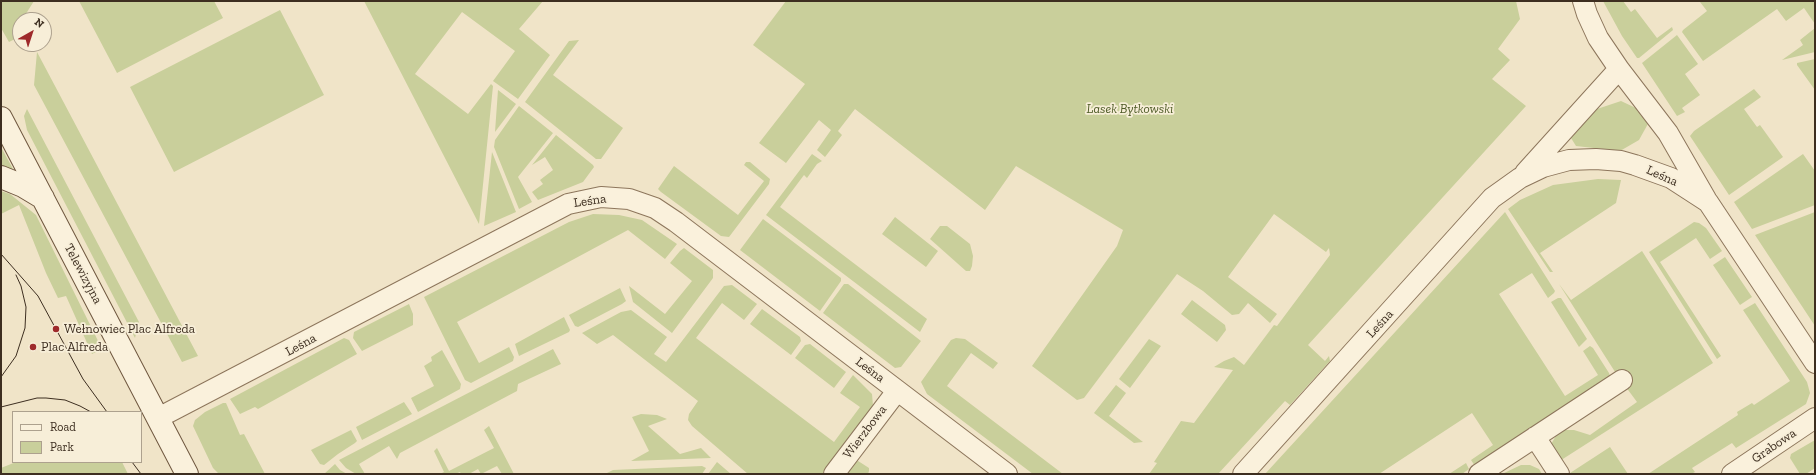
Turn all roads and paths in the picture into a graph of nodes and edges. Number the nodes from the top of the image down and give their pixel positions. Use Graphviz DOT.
graph roads {
  1 [pos="1583,1"];
  2 [pos="1619,70"];
  3 [pos="1,118"];
  4 [pos="1,177"];
  5 [pos="1520,178"];
  6 [pos="43,198"];
  7 [pos="1708,202"];
  8 [pos="1815,363"];
  9 [pos="1622,380"];
  10 [pos="897,391"];
  11 [pos="158,418"];
  12 [pos="1815,418"];
  13 [pos="1535,438"];
  14 [pos="187,474"];
  15 [pos="834,474"];
  16 [pos="1007,474"];
  17 [pos="1243,474"];
  18 [pos="1479,474"];
  19 [pos="1558,474"];
  20 [pos="1732,474"];
  1 -- 2 [label="street, Leśna"];
  2 -- 5 [label="street, Leśna"];
  2 -- 7 [label="street, Leśna"];
  3 -- 6 [label="main road, Telewizyjna"];
  4 -- 6 [label="main road"];
  5 -- 7 [label="street, Leśna"];
  5 -- 17 [label="street, Leśna"];
  6 -- 11 [label="main road, Telewizyjna"];
  7 -- 8 [label="street, Leśna"];
  9 -- 13 [label="street"];
  10 -- 11 [label="street, Leśna"];
  10 -- 15 [label="street, Wierzbowa"];
  10 -- 16 [label="street, Leśna"];
  11 -- 14 [label="main road, Telewizyjna"];
  12 -- 20 [label="street, Grabowa"];
  13 -- 18 [label="street"];
  13 -- 19 [label="street"];
}
